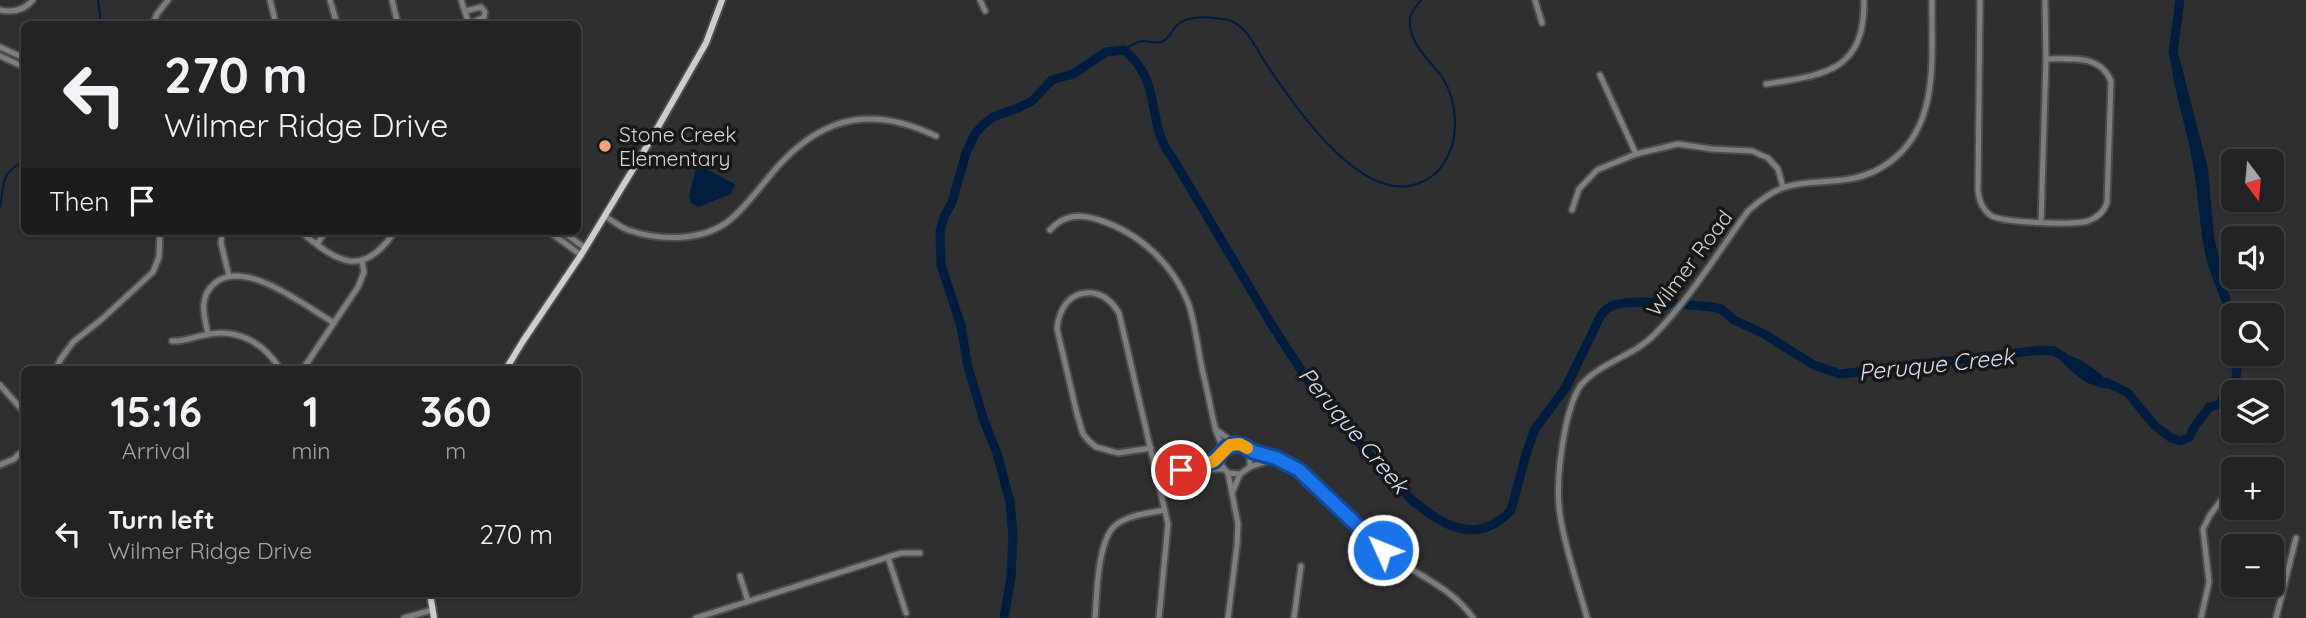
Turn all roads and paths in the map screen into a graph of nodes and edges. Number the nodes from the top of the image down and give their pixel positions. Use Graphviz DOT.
graph roads {
  1 [pos="33,0"];
  2 [pos="169,0"];
  3 [pos="270,0"];
  4 [pos="330,0"];
  5 [pos="392,0"];
  6 [pos="461,0"];
  7 [pos="722,0"];
  8 [pos="980,0"];
  9 [pos="1535,0"];
  10 [pos="1864,0"];
  11 [pos="1932,0"];
  12 [pos="1980,0"];
  13 [pos="2045,0"];
  14 [pos="0,10"];
  15 [pos="466,11"];
  16 [pos="985,11"];
  17 [pos="154,21"];
  18 [pos="275,21"];
  19 [pos="336,21"];
  20 [pos="397,21"];
  21 [pos="468,21"];
  22 [pos="475,21"];
  23 [pos="1542,23"];
  24 [pos="0,47"];
  25 [pos="0,56"];
  26 [pos="21,57"];
  27 [pos="2046,59"];
  28 [pos="21,65"];
  29 [pos="1600,75"];
  30 [pos="1766,84"];
  31 [pos="936,136"];
  32 [pos="1636,154"];
  33 [pos="1783,187"];
  34 [pos="1572,210"];
  35 [pos="605,216"];
  36 [pos="2040,222"];
  37 [pos="1051,230"];
  38 [pos="160,235"];
  39 [pos="222,235"];
  40 [pos="305,235"];
  41 [pos="323,235"];
  42 [pos="392,235"];
  43 [pos="554,235"];
  44 [pos="567,235"];
  45 [pos="317,244"];
  46 [pos="585,248"];
  47 [pos="581,255"];
  48 [pos="362,261"];
  49 [pos="229,276"];
  50 [pos="334,323"];
  51 [pos="208,334"];
  52 [pos="172,341"];
  53 [pos="57,366"];
  54 [pos="278,366"];
  55 [pos="305,366"];
  56 [pos="508,366"];
  57 [pos="0,385"];
  58 [pos="21,409"];
  59 [pos="1215,427"];
  60 [pos="1235,444"];
  61 [pos="1151,448"];
  62 [pos="1248,449"];
  63 [pos="1223,451"];
  64 [pos="21,452"];
  65 [pos="1276,458"];
  66 [pos="0,465"];
  67 [pos="1250,467"];
  68 [pos="1226,471"];
  69 [pos="1240,474"];
  70 [pos="1158,478"];
  71 [pos="1232,493"];
  72 [pos="2221,501"];
  73 [pos="1164,510"];
  74 [pos="2296,538"];
  75 [pos="920,553"];
  76 [pos="888,557"];
  77 [pos="1301,566"];
  78 [pos="740,576"];
  79 [pos="431,597"];
  80 [pos="748,601"];
  81 [pos="906,613"];
  82 [pos="433,616"];
  83 [pos="404,618"];
  84 [pos="696,618"];
  85 [pos="1095,618"];
  86 [pos="1159,618"];
  87 [pos="1228,618"];
  88 [pos="1294,618"];
  89 [pos="1474,618"];
  90 [pos="1587,618"];
  91 [pos="2201,618"];
  92 [pos="2276,618"];
  1 -- 14 [label="street"];
  2 -- 17 [label="street"];
  3 -- 18 [label="street"];
  4 -- 19 [label="street"];
  5 -- 20 [label="street"];
  6 -- 15 [label="street"];
  7 -- 35 [label="main road"];
  8 -- 16 [label="street"];
  9 -- 23 [label="street"];
  10 -- 30 [label="street"];
  11 -- 33 [label="street, Wilmer Road"];
  12 -- 36 [label="street"];
  13 -- 27 [label="street"];
  15 -- 21 [label="street"];
  15 -- 22 [label="street"];
  24 -- 26 [label="street"];
  25 -- 28 [label="street"];
  27 -- 36 [label="street"];
  27 -- 36 [label="street"];
  29 -- 32 [label="street"];
  31 -- 35 [label="street"];
  32 -- 33 [label="street"];
  32 -- 34 [label="street"];
  33 -- 90 [label="street, Wilmer Road"];
  35 -- 46 [label="main road"];
  37 -- 59 [label="street"];
  38 -- 53 [label="street"];
  39 -- 49 [label="street"];
  40 -- 45 [label="street"];
  41 -- 45 [label="street"];
  42 -- 48 [label="street"];
  43 -- 47 [label="street"];
  44 -- 46 [label="street"];
  45 -- 48 [label="street"];
  46 -- 47 [label="main road"];
  47 -- 56 [label="main road"];
  48 -- 50 [label="street"];
  49 -- 50 [label="street"];
  49 -- 51 [label="street"];
  50 -- 55 [label="street"];
  51 -- 52 [label="street"];
  51 -- 54 [label="street"];
  57 -- 58 [label="street"];
  59 -- 60 [label="street"];
  59 -- 63 [label="street"];
  60 -- 62 [label="street"];
  60 -- 63 [label="street"];
  61 -- 61 [label="street"];
  61 -- 70 [label="street"];
  62 -- 65 [label="street"];
  62 -- 67 [label="street"];
  63 -- 68 [label="street"];
  63 -- 70 [label="street"];
  64 -- 66 [label="street"];
  65 -- 67 [label="street"];
  65 -- 89 [label="street"];
  67 -- 69 [label="street"];
  68 -- 69 [label="street"];
  68 -- 70 [label="street"];
  68 -- 71 [label="street"];
  69 -- 71 [label="street"];
  70 -- 73 [label="street"];
  71 -- 87 [label="street"];
  72 -- 91 [label="street"];
  73 -- 85 [label="street"];
  73 -- 86 [label="street"];
  74 -- 92 [label="street"];
  75 -- 76 [label="street"];
  76 -- 80 [label="street"];
  76 -- 81 [label="street"];
  77 -- 88 [label="street"];
  78 -- 80 [label="street"];
  79 -- 82 [label="main road"];
  80 -- 84 [label="street"];
  82 -- 83 [label="street"];
}
